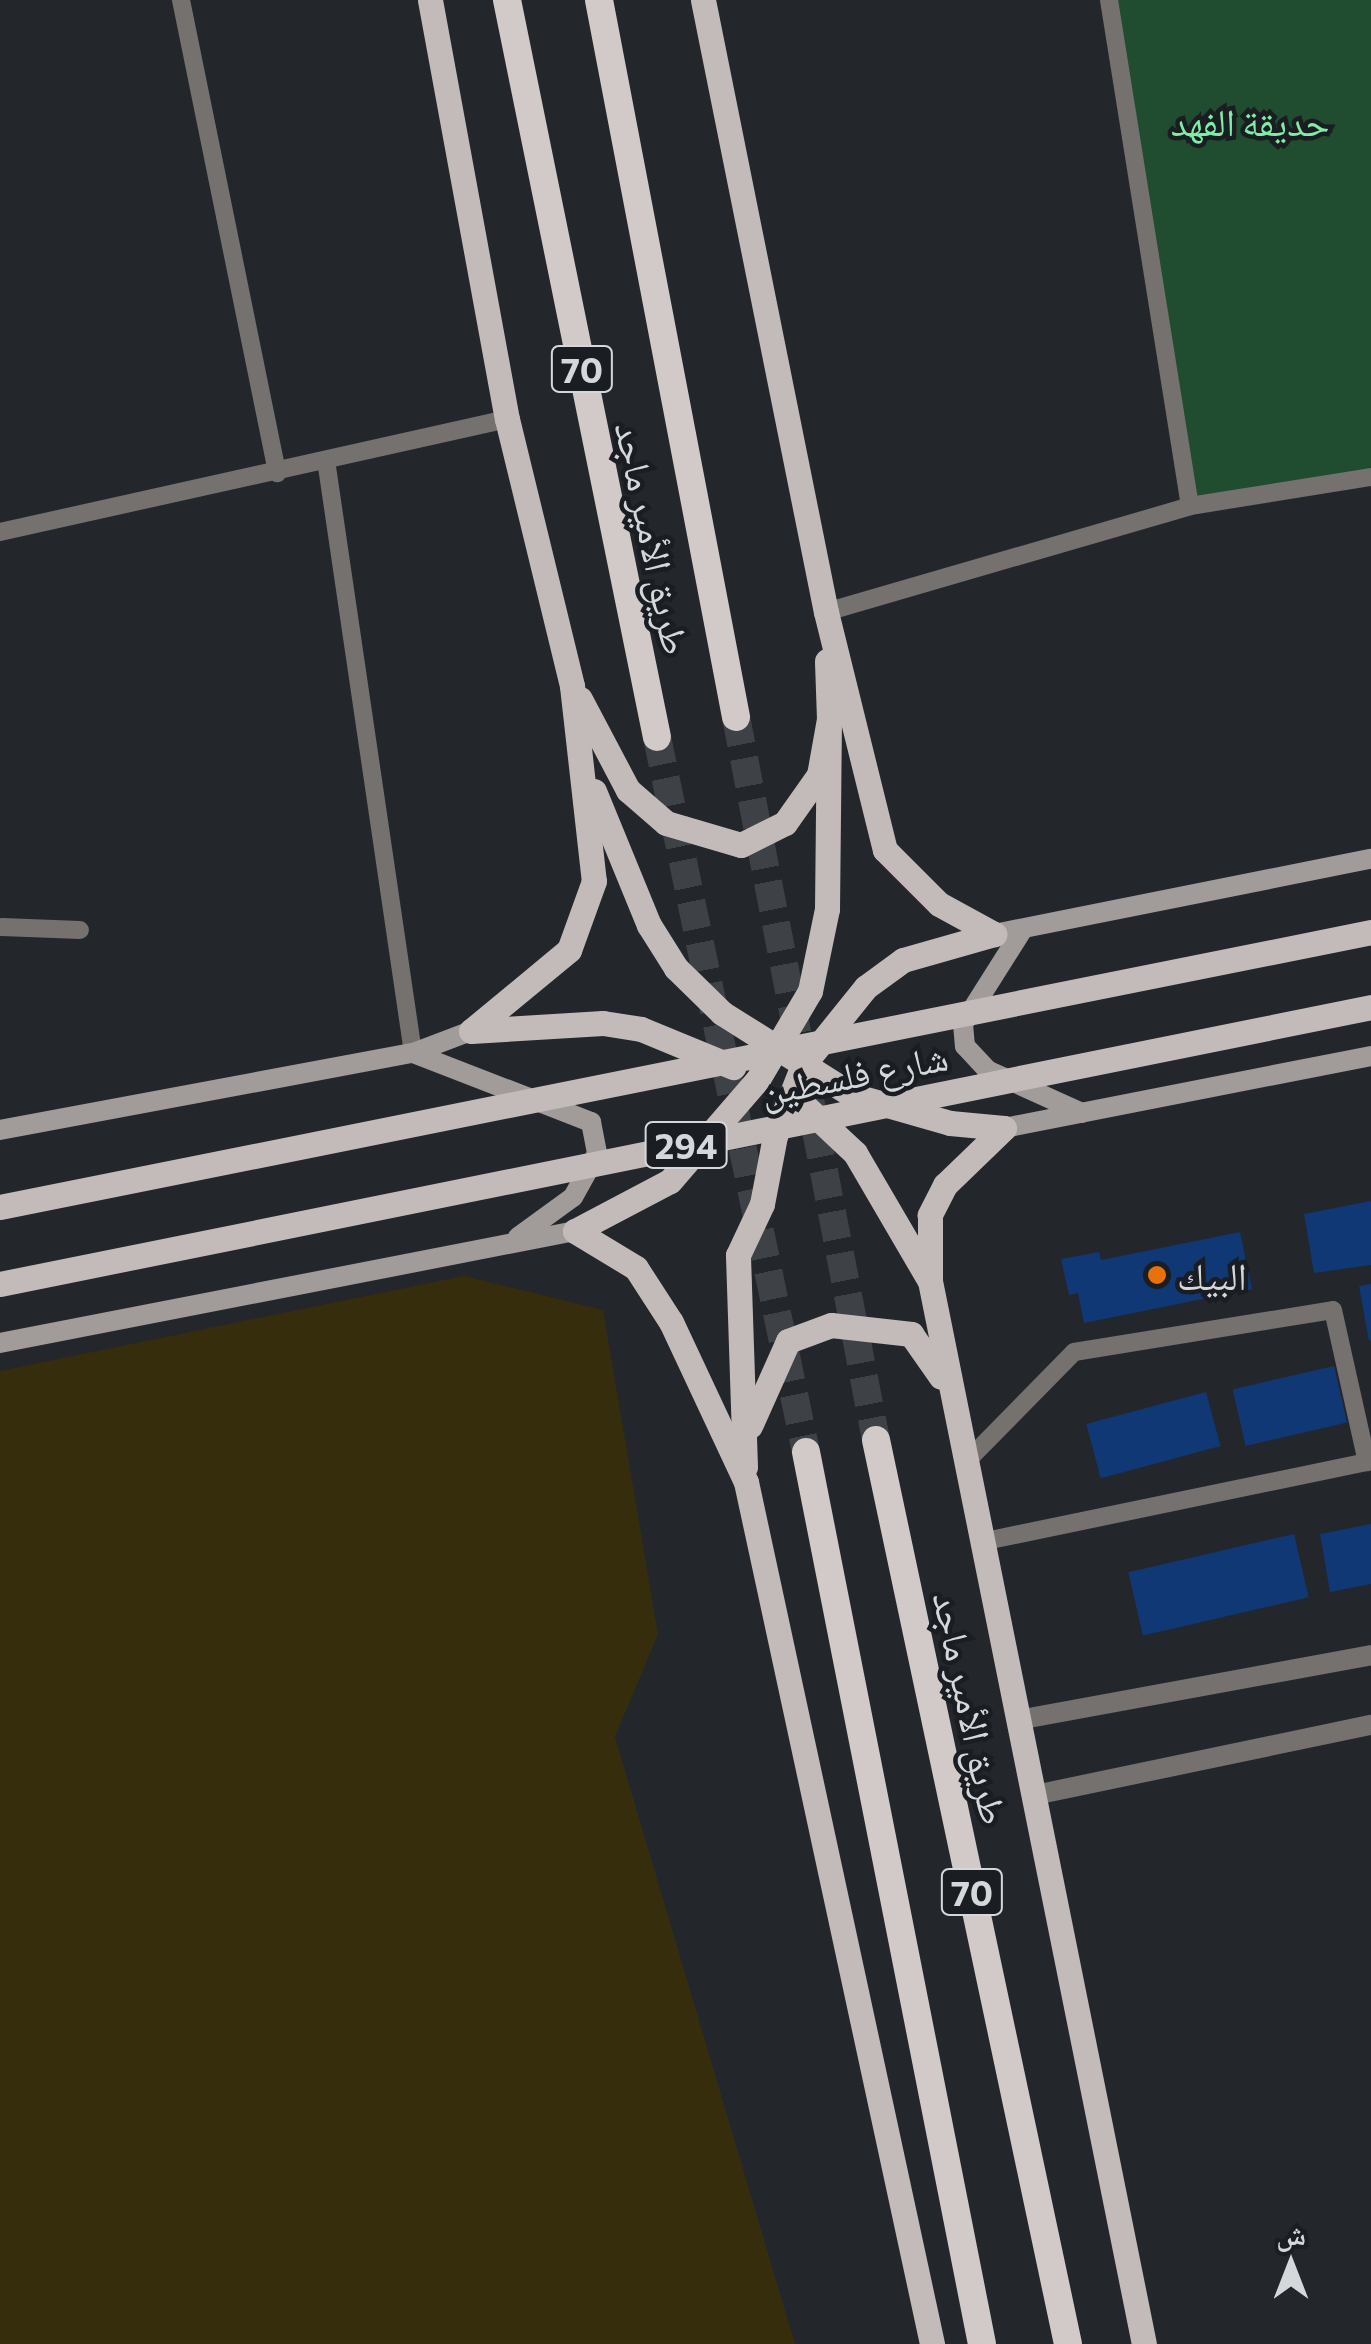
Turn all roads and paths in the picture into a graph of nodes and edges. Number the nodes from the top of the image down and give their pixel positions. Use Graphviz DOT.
graph roads {
  1 [pos="181,0"];
  2 [pos="430,0"];
  3 [pos="506,0"];
  4 [pos="600,0"];
  5 [pos="702,0"];
  6 [pos="1112,0"];
  7 [pos="508,419"];
  8 [pos="326,460"];
  9 [pos="277,473"];
  10 [pos="1371,477"];
  11 [pos="1190,506"];
  12 [pos="0,532"];
  13 [pos="826,612"];
  14 [pos="572,686"];
  15 [pos="736,716"];
  16 [pos="829,719"];
  17 [pos="657,738"];
  18 [pos="580,752"];
  19 [pos="1371,859"];
  20 [pos="2,927"];
  21 [pos="1023,928"];
  22 [pos="80,930"];
  23 [pos="1371,932"];
  24 [pos="994,934"];
  25 [pos="1371,1006"];
  26 [pos="472,1031"];
  27 [pos="777,1049"];
  28 [pos="413,1053"];
  29 [pos="1371,1056"];
  30 [pos="802,1065"];
  31 [pos="758,1079"];
  32 [pos="790,1099"];
  33 [pos="1082,1113"];
  34 [pos="1004,1128"];
  35 [pos="0,1130"];
  36 [pos="0,1207"];
  37 [pos="575,1231"];
  38 [pos="513,1241"];
  39 [pos="930,1281"];
  40 [pos="0,1284"];
  41 [pos="0,1344"];
  42 [pos="956,1414"];
  43 [pos="876,1440"];
  44 [pos="806,1452"];
  45 [pos="966,1462"];
  46 [pos="746,1485"];
  47 [pos="982,1542"];
  48 [pos="1371,1656"];
  49 [pos="1018,1720"];
  50 [pos="1371,1726"];
  51 [pos="1035,1795"];
  52 [pos="932,2344"];
  53 [pos="982,2344"];
  54 [pos="1068,2344"];
  55 [pos="1144,2344"];
  1 -- 9 [label="lane"];
  2 -- 7 [label="main road"];
  3 -- 17 [label="highway, طريق الأمير ماجد / 70"];
  4 -- 15 [label="highway, طريق الأمير ماجد / 70"];
  5 -- 13 [label="main road"];
  6 -- 11 [label="lane"];
  7 -- 8 [label="lane"];
  7 -- 14 [label="main road"];
  8 -- 9 [label="lane"];
  8 -- 28 [label="lane"];
  9 -- 12 [label="lane"];
  10 -- 11 [label="lane"];
  11 -- 13 [label="lane"];
  13 -- 16 [label="main road"];
  13 -- 24 [label="main road"];
  14 -- 16 [label="main road"];
  14 -- 18 [label="main road"];
  16 -- 27 [label="main road"];
  18 -- 26 [label="main road"];
  18 -- 27 [label="main road"];
  19 -- 21 [label="main road"];
  20 -- 22 [label="lane"];
  21 -- 24 [label="main road"];
  21 -- 33 [label="main road"];
  23 -- 36 [label="main road, شارع فلسطين / 294, bridge"];
  24 -- 30 [label="main road"];
  25 -- 40 [label="main road, شارع فلسطين / 294, bridge"];
  26 -- 28 [label="main road"];
  26 -- 31 [label="main road"];
  27 -- 30 [label="main road"];
  27 -- 31 [label="main road"];
  28 -- 35 [label="main road"];
  28 -- 38 [label="main road"];
  29 -- 33 [label="main road"];
  30 -- 32 [label="main road"];
  30 -- 34 [label="main road"];
  31 -- 32 [label="main road"];
  31 -- 37 [label="main road"];
  32 -- 39 [label="main road"];
  32 -- 46 [label="main road"];
  33 -- 34 [label="main road"];
  34 -- 39 [label="main road"];
  37 -- 38 [label="main road"];
  37 -- 46 [label="main road"];
  38 -- 41 [label="main road"];
  39 -- 42 [label="main road"];
  42 -- 45 [label="main road"];
  42 -- 46 [label="main road"];
  43 -- 54 [label="highway, طريق الأمير ماجد / 70"];
  44 -- 53 [label="highway, 70"];
  45 -- 47 [label="main road"];
  45 -- 47 [label="lane"];
  46 -- 52 [label="main road"];
  47 -- 49 [label="main road"];
  48 -- 49 [label="street"];
  49 -- 51 [label="main road"];
  50 -- 51 [label="street"];
  51 -- 55 [label="main road"];
}
